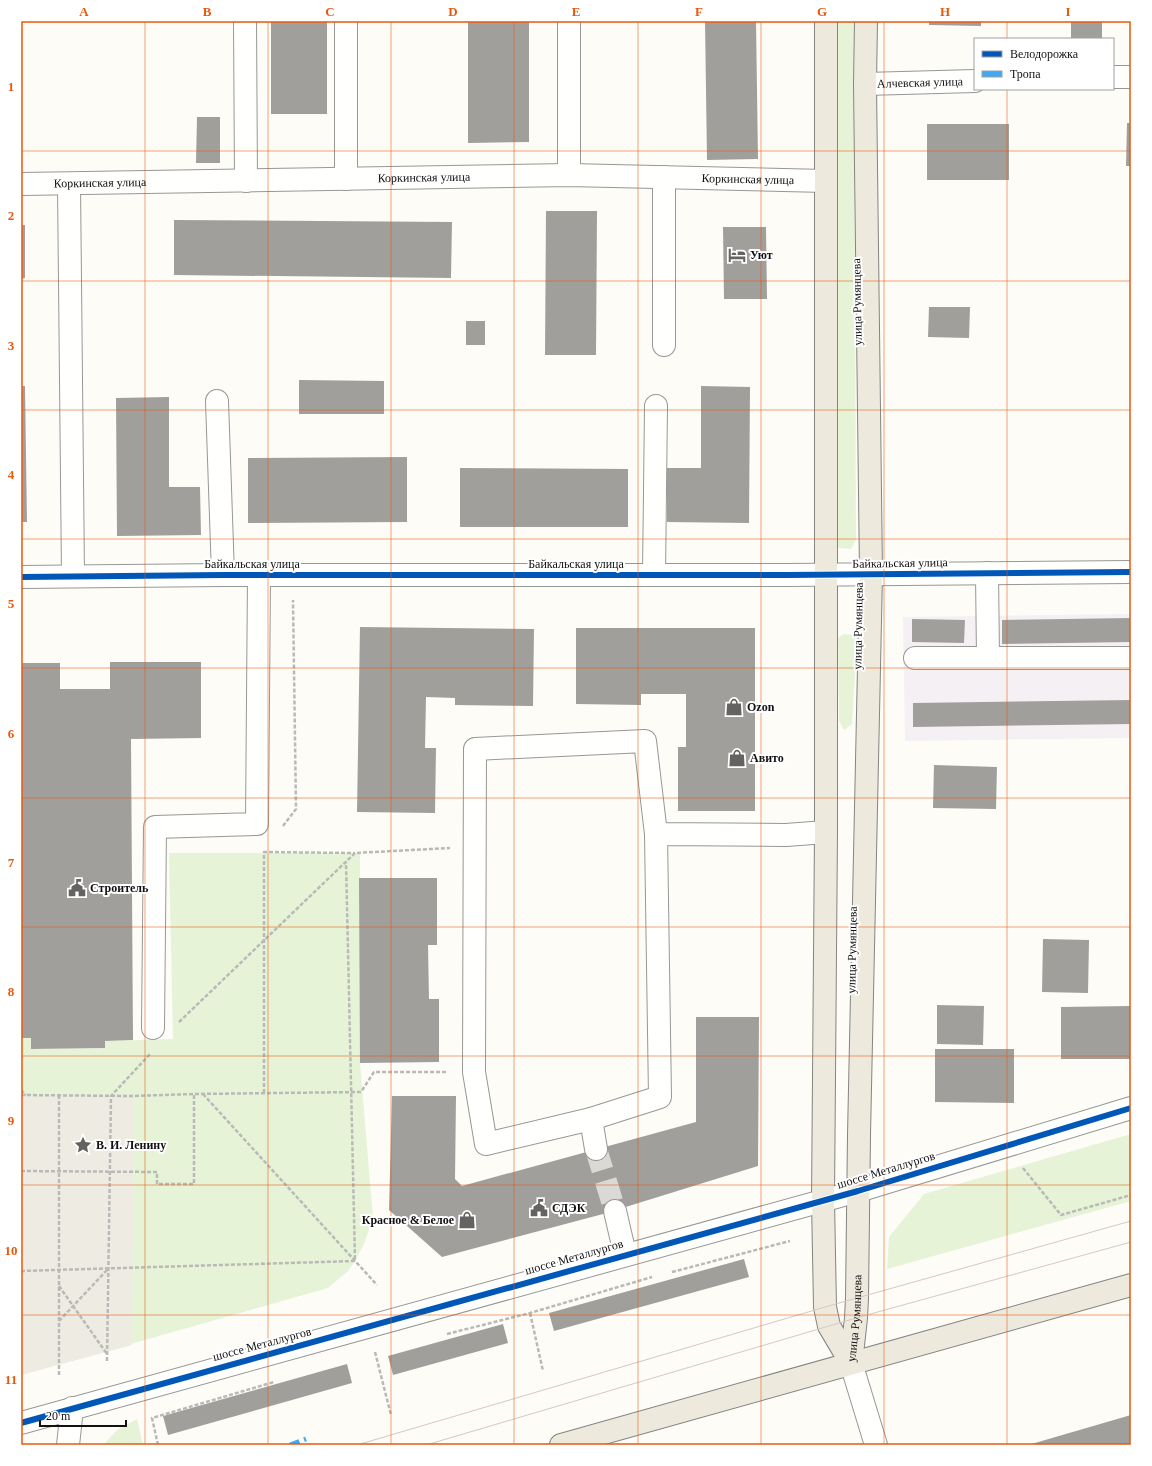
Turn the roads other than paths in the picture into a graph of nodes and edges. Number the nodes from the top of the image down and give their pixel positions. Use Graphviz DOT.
graph roads {
  1 [pos="246,21"];
  2 [pos="346,21"];
  3 [pos="569,21"];
  4 [pos="826,21"];
  5 [pos="866,21"];
  6 [pos="1131,76"];
  7 [pos="1114,77"];
  8 [pos="974,81"];
  9 [pos="866,84"];
  10 [pos="568,175"];
  11 [pos="664,177"];
  12 [pos="346,179"];
  13 [pos="246,181"];
  14 [pos="826,181"];
  15 [pos="21,184"];
  16 [pos="69,184"];
  17 [pos="664,345"];
  18 [pos="217,401"];
  19 [pos="656,406"];
  20 [pos="1131,572"];
  21 [pos="987,573"];
  22 [pos="871,574"];
  23 [pos="222,575"];
  24 [pos="259,575"];
  25 [pos="654,575"];
  26 [pos="826,575"];
  27 [pos="73,576"];
  28 [pos="21,577"];
  29 [pos="915,658"];
  30 [pos="988,658"];
  31 [pos="1131,658"];
  32 [pos="826,832"];
  33 [pos="656,834"];
  34 [pos="153,1028"];
  35 [pos="1131,1108"];
  36 [pos="590,1119"];
  37 [pos="596,1149"];
  38 [pos="858,1191"];
  39 [pos="823,1200"];
  40 [pos="615,1211"];
  41 [pos="625,1254"];
  42 [pos="1131,1285"];
  43 [pos="851,1363"];
  44 [pos="72,1408"];
  45 [pos="21,1423"];
  46 [pos="68,1445"];
  47 [pos="561,1445"];
  48 [pos="876,1445"];
  1 -- 13 [label="street"];
  2 -- 12 [label="street"];
  3 -- 10 [label="street"];
  4 -- 14 [label="main road, улица Румянцева"];
  5 -- 9 [label="main road, улица Румянцева"];
  6 -- 7 [label="street"];
  8 -- 9 [label="street, Алчевская улица"];
  9 -- 22 [label="main road, улица Румянцева"];
  10 -- 11 [label="street, Коркинская улица"];
  10 -- 12 [label="street, Коркинская улица"];
  11 -- 14 [label="street, Коркинская улица"];
  11 -- 17 [label="street"];
  12 -- 13 [label="street, Коркинская улица"];
  13 -- 16 [label="street, Коркинская улица"];
  14 -- 26 [label="main road, улица Румянцева"];
  15 -- 16 [label="street, Коркинская улица"];
  16 -- 27 [label="street"];
  18 -- 23 [label="street"];
  19 -- 25 [label="street"];
  20 -- 21 [label="street, Байкальская улица"];
  21 -- 22 [label="street, Байкальская улица"];
  21 -- 30 [label="street"];
  22 -- 26 [label="street, Байкальская улица"];
  22 -- 38 [label="main road, улица Румянцева"];
  23 -- 24 [label="street, Байкальская улица"];
  23 -- 27 [label="street, Байкальская улица"];
  24 -- 25 [label="street, Байкальская улица"];
  24 -- 34 [label="street"];
  25 -- 26 [label="street, Байкальская улица"];
  26 -- 32 [label="main road, улица Румянцева"];
  27 -- 28 [label="street, Байкальская улица"];
  29 -- 30 [label="street"];
  30 -- 31 [label="street"];
  32 -- 33 [label="street"];
  32 -- 39 [label="main road, улица Румянцева"];
  33 -- 36 [label="street"];
  33 -- 36 [label="street"];
  35 -- 38 [label="street, шоссе Металлургов"];
  36 -- 37 [label="street"];
  38 -- 39 [label="street, шоссе Металлургов"];
  38 -- 43 [label="main road, улица Румянцева"];
  39 -- 41 [label="street, шоссе Металлургов"];
  39 -- 43 [label="main road, улица Румянцева"];
  40 -- 41 [label="street"];
  41 -- 44 [label="street, шоссе Металлургов"];
  42 -- 43 [label="main road"];
  43 -- 47 [label="main road"];
  43 -- 48 [label="street"];
  44 -- 45 [label="street, шоссе Металлургов"];
  44 -- 46 [label="street"];
}
